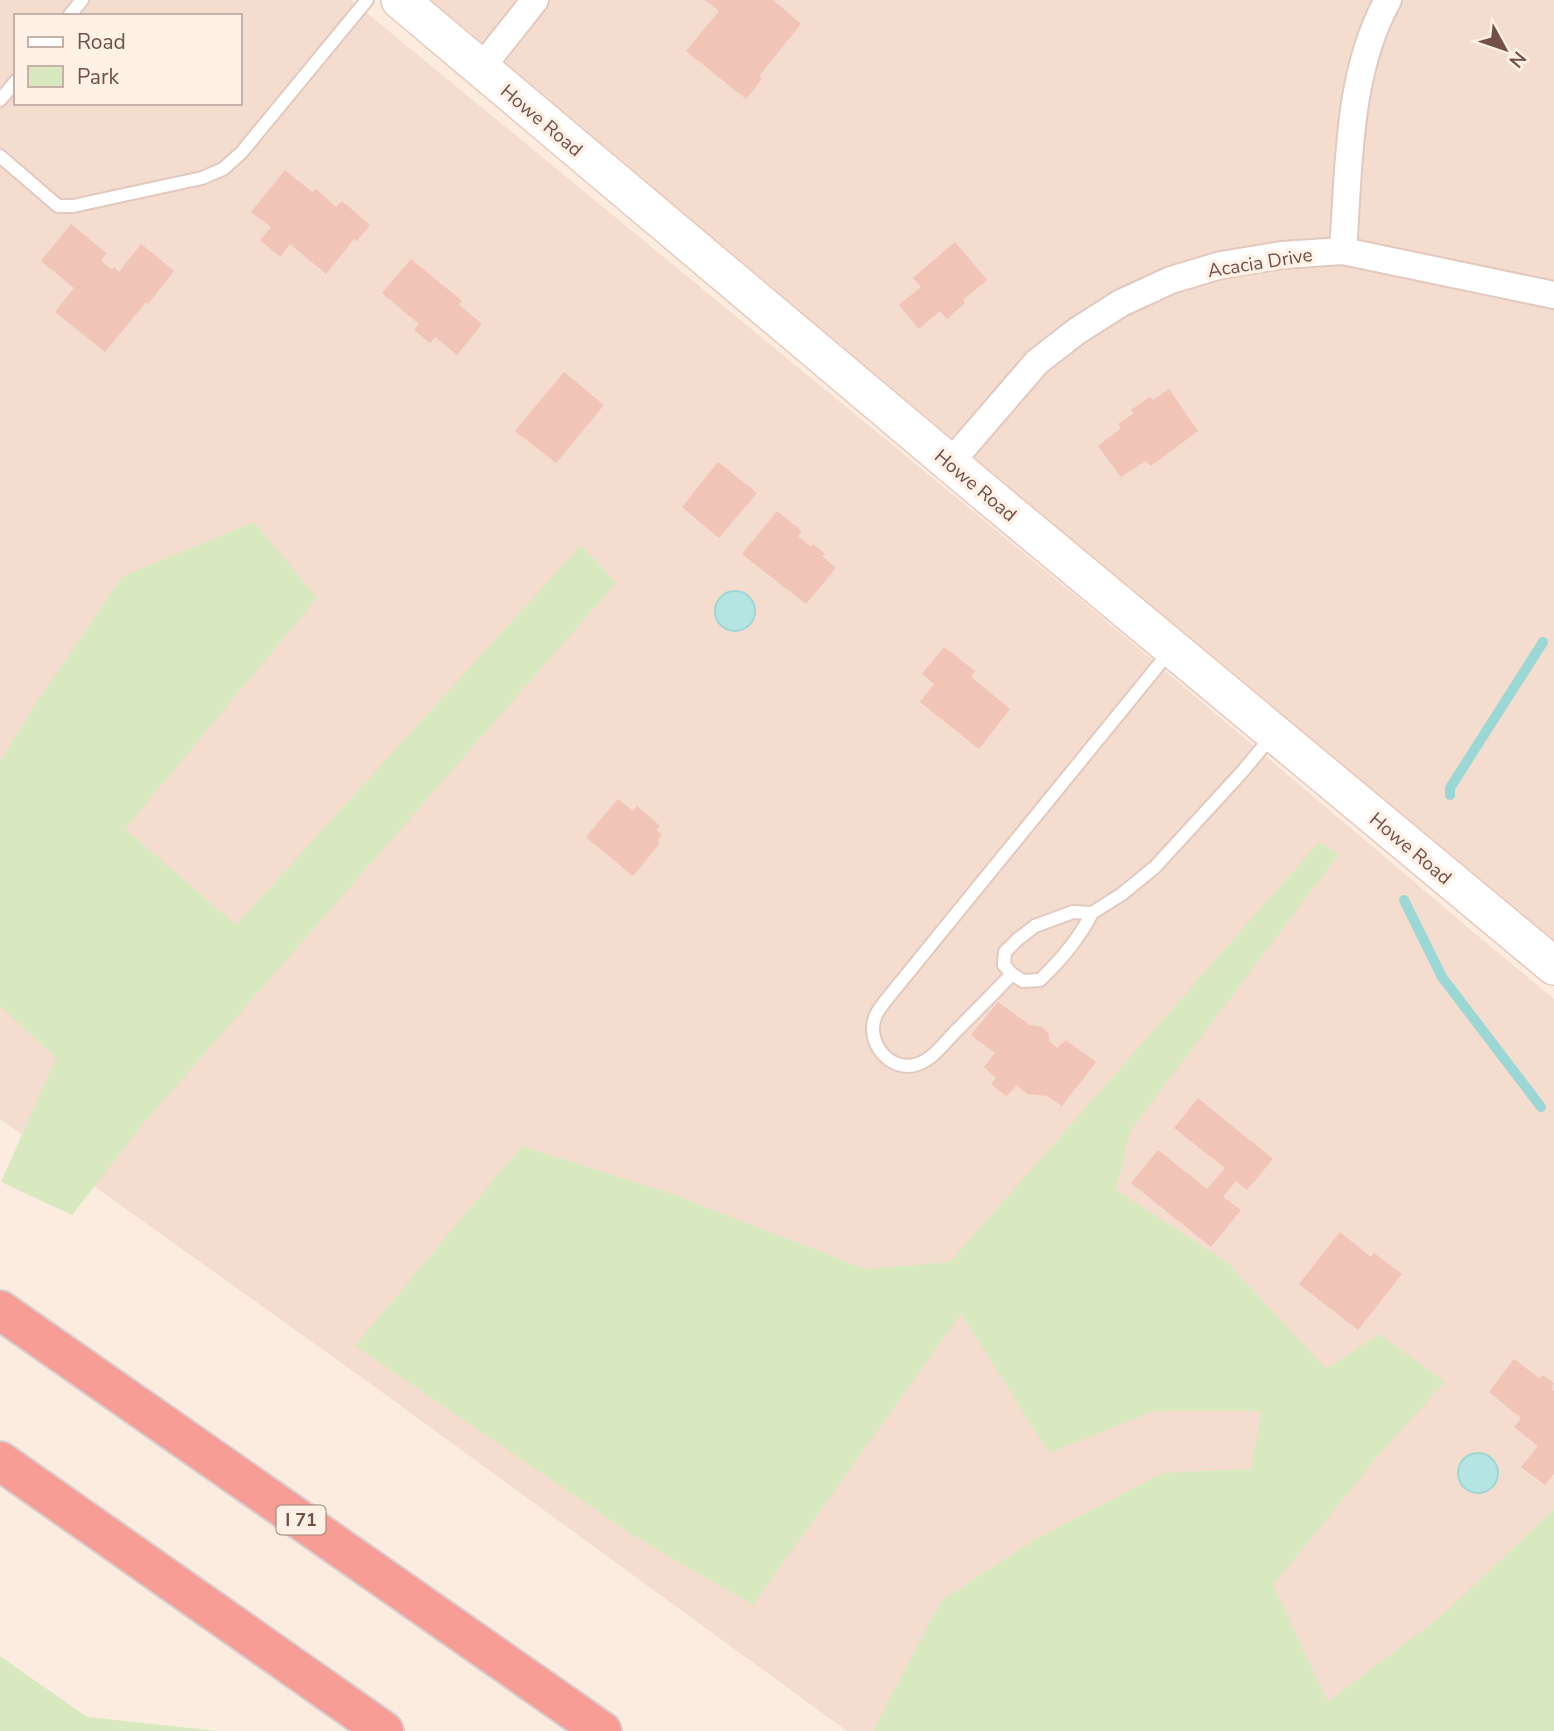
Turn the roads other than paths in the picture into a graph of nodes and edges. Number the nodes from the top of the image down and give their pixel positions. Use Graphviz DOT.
graph roads {
  1 [pos="82,0"];
  2 [pos="367,0"];
  3 [pos="400,0"];
  4 [pos="535,0"];
  5 [pos="1388,0"];
  6 [pos="71,14"];
  7 [pos="481,68"];
  8 [pos="14,83"];
  9 [pos="0,100"];
  10 [pos="0,156"];
  11 [pos="1343,250"];
  12 [pos="1554,295"];
  13 [pos="950,463"];
  14 [pos="1172,649"];
  15 [pos="1274,733"];
  16 [pos="1092,913"];
  17 [pos="1554,966"];
  18 [pos="1012,974"];
  19 [pos="0,1310"];
  20 [pos="0,1461"];
  21 [pos="384,1731"];
  22 [pos="602,1731"];
  1 -- 6 [label="lane"];
  2 -- 10 [label="lane"];
  3 -- 7 [label="street, Howe Road"];
  4 -- 7 [label="street"];
  5 -- 11 [label="street"];
  7 -- 13 [label="street, Howe Road"];
  8 -- 9 [label="lane"];
  11 -- 12 [label="street, Acacia Drive"];
  11 -- 13 [label="street, Acacia Drive"];
  13 -- 14 [label="street, Howe Road"];
  14 -- 15 [label="street, Howe Road"];
  14 -- 18 [label="lane"];
  15 -- 16 [label="lane"];
  15 -- 17 [label="street, Howe Road"];
  16 -- 18 [label="lane"];
  16 -- 18 [label="lane"];
  19 -- 22 [label="highway, I 71"];
  20 -- 21 [label="highway"];
}
